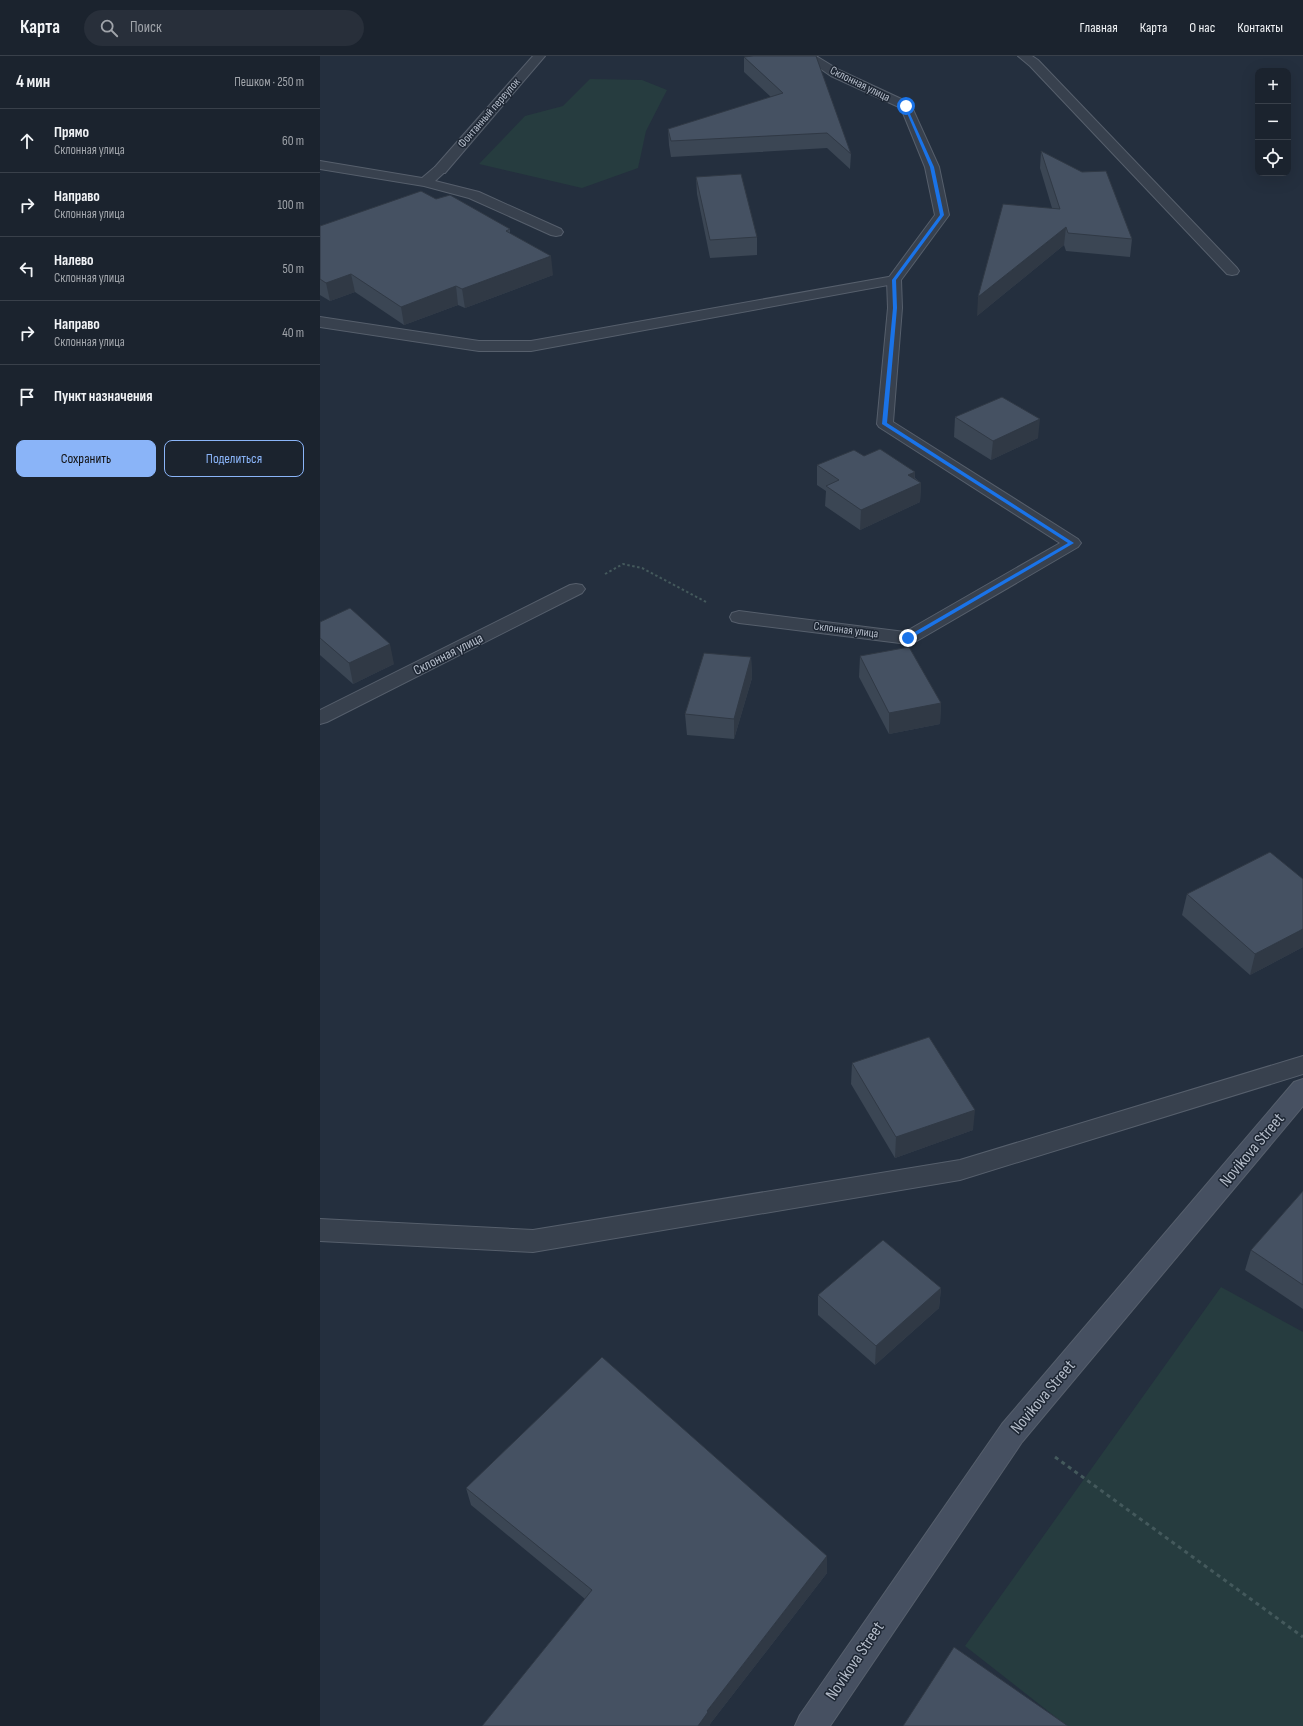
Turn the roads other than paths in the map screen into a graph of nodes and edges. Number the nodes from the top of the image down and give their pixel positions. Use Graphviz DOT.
graph roads {
  1 [pos="538,56"];
  2 [pos="808,56"];
  3 [pos="1024,56"];
  4 [pos="320,165"];
  5 [pos="425,182"];
  6 [pos="556,232"];
  7 [pos="1232,271"];
  8 [pos="894,280"];
  9 [pos="320,322"];
  10 [pos="576,589"];
  11 [pos="739,617"];
  12 [pos="320,718"];
  13 [pos="1303,1065"];
  14 [pos="1303,1089"];
  15 [pos="320,1230"];
  16 [pos="811,1726"];
  1 -- 5 [label="street, Фонтанный переулок"];
  2 -- 8 [label="street, Склонная улица"];
  3 -- 7 [label="street"];
  4 -- 5 [label="street"];
  5 -- 6 [label="street"];
  8 -- 9 [label="street"];
  8 -- 11 [label="street, Склонная улица"];
  10 -- 12 [label="street, Склонная улица"];
  13 -- 15 [label="street"];
  14 -- 16 [label="main road, Novikova Street"];
}
